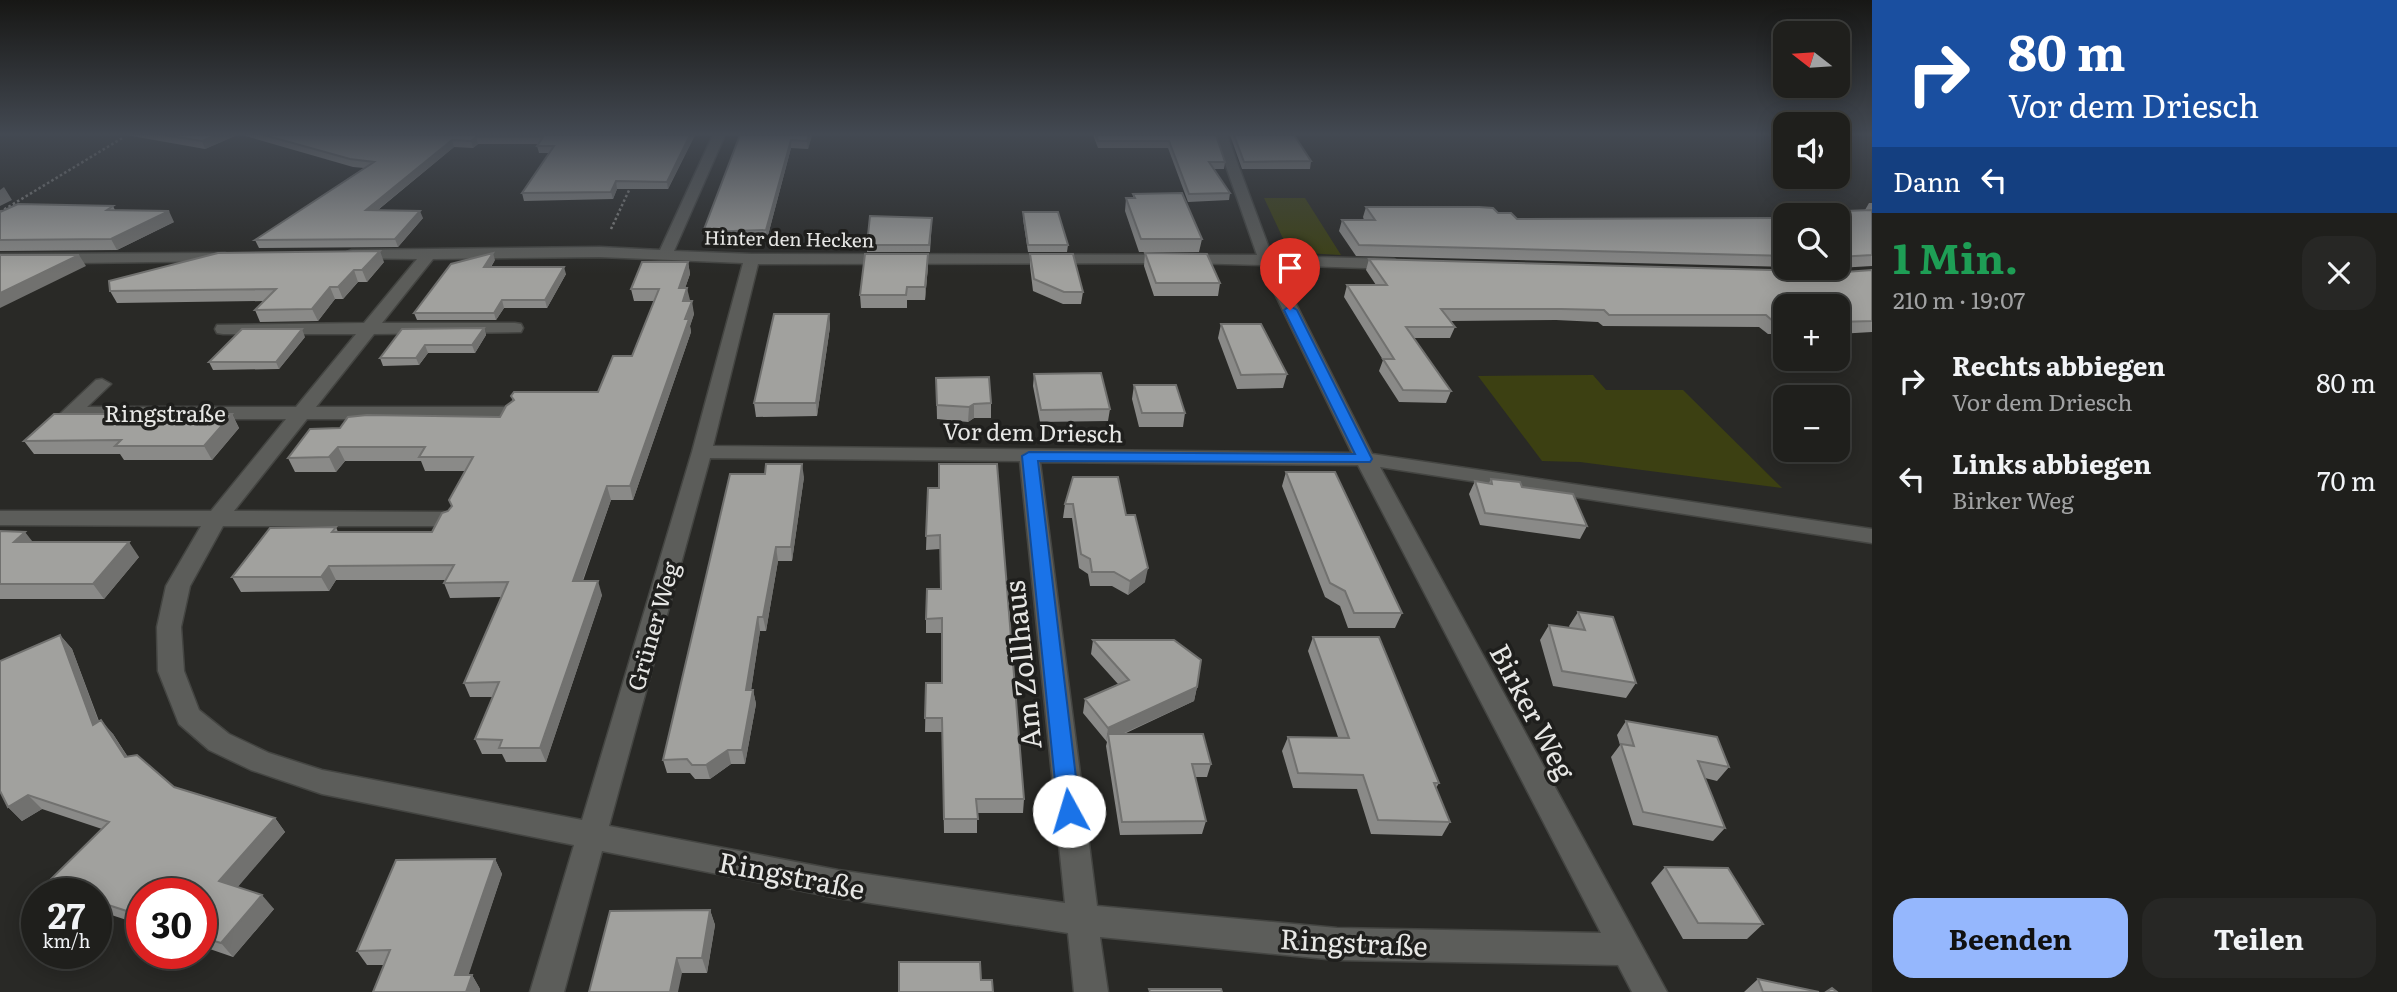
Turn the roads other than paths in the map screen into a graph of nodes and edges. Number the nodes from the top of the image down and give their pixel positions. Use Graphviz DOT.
graph roads {
  1 [pos="698,181"];
  2 [pos="1238,181"];
  3 [pos="429,254"];
  4 [pos="343,255"];
  5 [pos="665,255"];
  6 [pos="236,257"];
  7 [pos="0,259"];
  8 [pos="752,259"];
  9 [pos="1266,260"];
  10 [pos="1405,264"];
  11 [pos="370,327"];
  12 [pos="514,328"];
  13 [pos="223,329"];
  14 [pos="102,384"];
  15 [pos="303,411"];
  16 [pos="507,413"];
  17 [pos="702,452"];
  18 [pos="1029,456"];
  19 [pos="1365,459"];
  20 [pos="0,518"];
  21 [pos="216,519"];
  22 [pos="444,519"];
  23 [pos="1872,536"];
  24 [pos="594,834"];
  25 [pos="1081,920"];
  26 [pos="1628,949"];
  27 [pos="547,992"];
  28 [pos="1091,992"];
  29 [pos="1650,992"];
  1 -- 5 [label="street"];
  2 -- 9 [label="street, Birker Weg"];
  3 -- 4 [label="street, Hinter den Hecken"];
  3 -- 5 [label="street, Hinter den Hecken"];
  3 -- 11 [label="street, Ringstraße"];
  5 -- 8 [label="street, Hinter den Hecken"];
  6 -- 7 [label="street"];
  8 -- 9 [label="street, Hinter den Hecken"];
  8 -- 17 [label="street, Grüner Weg"];
  9 -- 10 [label="street, Hinter den Hecken"];
  9 -- 19 [label="street, Birker Weg"];
  11 -- 12 [label="street"];
  11 -- 13 [label="street"];
  11 -- 15 [label="street, Ringstraße"];
  14 -- 15 [label="street, Ringstraße"];
  15 -- 16 [label="street, Ringstraße"];
  15 -- 21 [label="street, Ringstraße"];
  17 -- 18 [label="street, Vor dem Driesch"];
  17 -- 24 [label="street, Grüner Weg"];
  18 -- 19 [label="street, Vor dem Driesch"];
  18 -- 25 [label="street, Am Zollhaus"];
  19 -- 23 [label="street"];
  19 -- 26 [label="street, Birker Weg"];
  20 -- 21 [label="street"];
  21 -- 22 [label="street"];
  21 -- 24 [label="street, Ringstraße"];
  24 -- 25 [label="street, Ringstraße"];
  24 -- 27 [label="street, Grüner Weg"];
  25 -- 26 [label="street, Ringstraße"];
  25 -- 28 [label="street, Am Zollhaus"];
  26 -- 29 [label="street, Birker Weg"];
}
